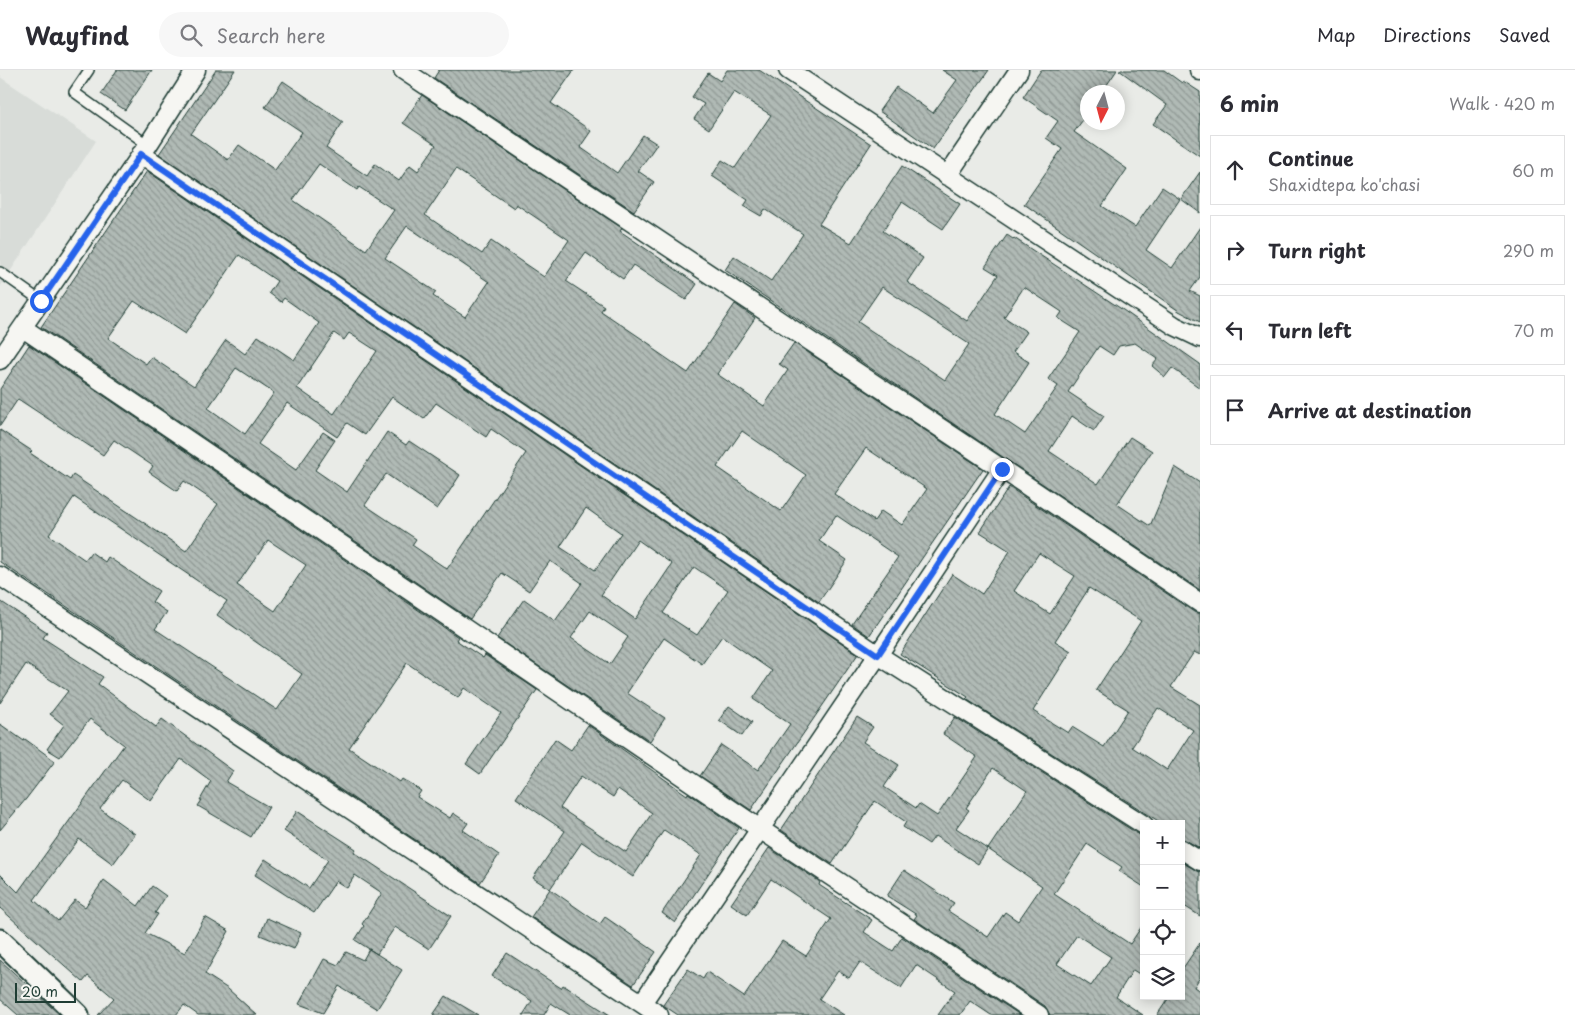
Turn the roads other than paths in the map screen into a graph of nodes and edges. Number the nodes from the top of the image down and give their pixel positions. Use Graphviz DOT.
graph roads {
  1 [pos="89,70"];
  2 [pos="196,70"];
  3 [pos="403,70"];
  4 [pos="788,70"];
  5 [pos="1019,70"];
  6 [pos="145,149"];
  7 [pos="947,176"];
  8 [pos="0,272"];
  9 [pos="41,301"];
  10 [pos="23,328"];
  11 [pos="1200,338"];
  12 [pos="0,360"];
  13 [pos="1002,469"];
  14 [pos="0,576"];
  15 [pos="1200,603"];
  16 [pos="878,655"];
  17 [pos="1140,822"];
  18 [pos="760,829"];
  19 [pos="1185,852"];
  20 [pos="1200,861"];
  21 [pos="0,940"];
  22 [pos="642,1002"];
  23 [pos="78,1015"];
  24 [pos="659,1015"];
  25 [pos="1039,1015"];
  1 -- 6 [label="lane"];
  2 -- 6 [label="street"];
  3 -- 13 [label="street"];
  4 -- 7 [label="street"];
  5 -- 7 [label="street"];
  6 -- 9 [label="street"];
  6 -- 16 [label="street"];
  7 -- 11 [label="street"];
  8 -- 9 [label="lane"];
  9 -- 10 [label="street"];
  10 -- 12 [label="street"];
  10 -- 18 [label="street"];
  13 -- 15 [label="street"];
  13 -- 16 [label="street"];
  14 -- 22 [label="street"];
  16 -- 17 [label="street"];
  16 -- 18 [label="street"];
  18 -- 22 [label="street"];
  18 -- 25 [label="street"];
  19 -- 20 [label="street"];
  21 -- 23 [label="street"];
  22 -- 24 [label="street"];
}
